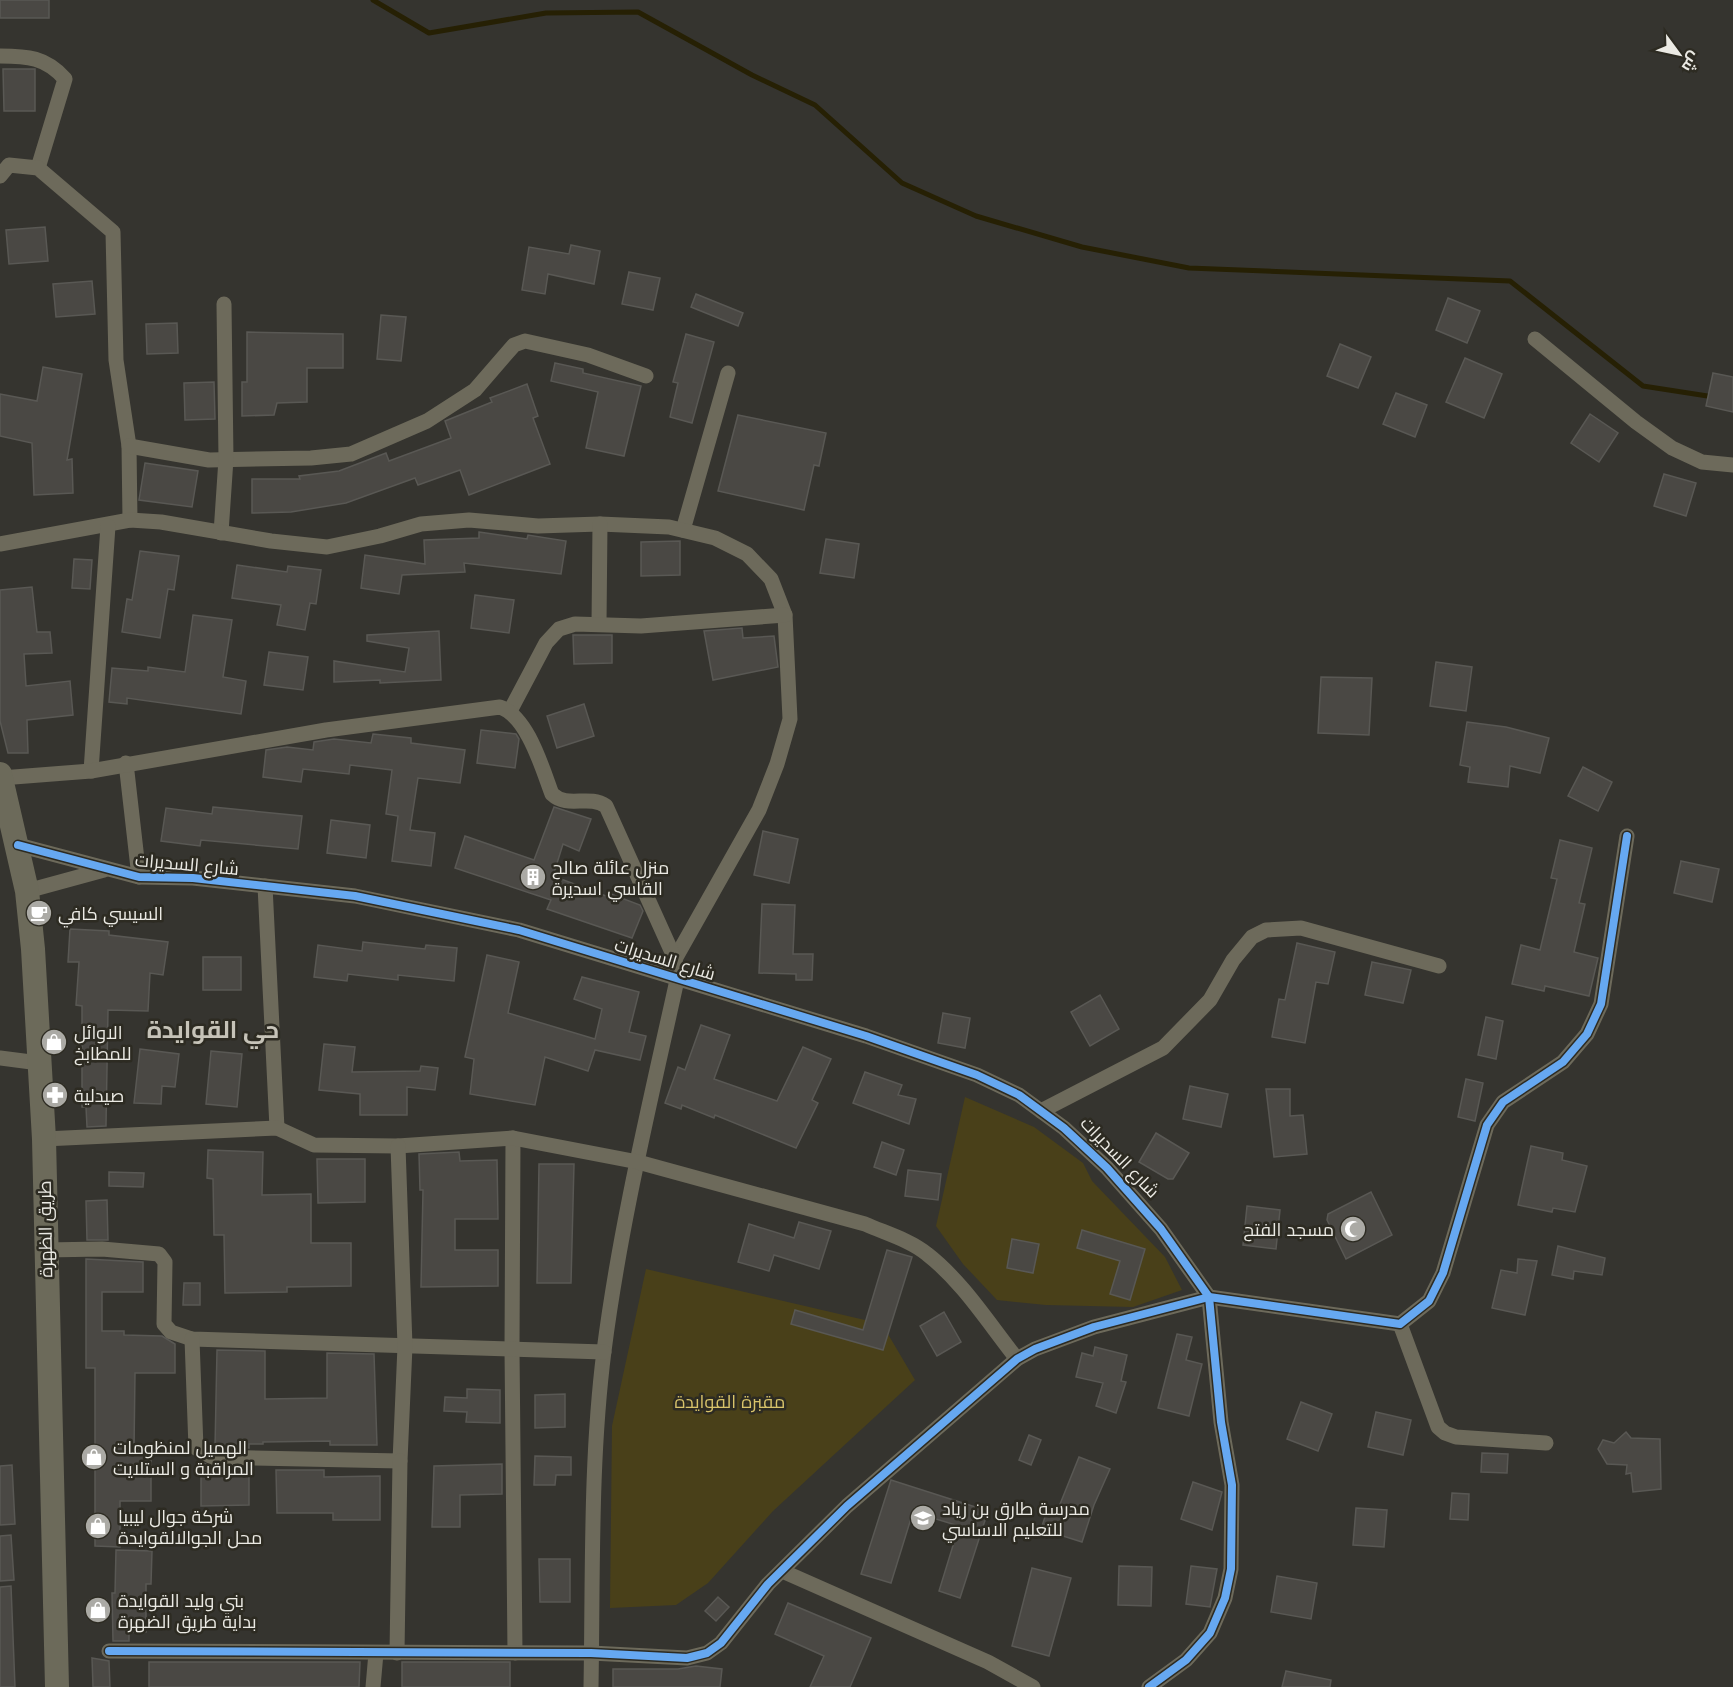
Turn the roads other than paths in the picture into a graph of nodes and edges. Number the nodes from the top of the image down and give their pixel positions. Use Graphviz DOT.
graph roads {
  1 [pos="0,56"];
  2 [pos="38,168"];
  3 [pos="0,176"];
  4 [pos="224,304"];
  5 [pos="1535,339"];
  6 [pos="728,373"];
  7 [pos="646,376"];
  8 [pos="129,446"];
  9 [pos="226,459"];
  10 [pos="1733,465"];
  11 [pos="130,520"];
  12 [pos="600,524"];
  13 [pos="108,526"];
  14 [pos="683,530"];
  15 [pos="221,533"];
  16 [pos="0,544"];
  17 [pos="785,615"];
  18 [pos="599,624"];
  19 [pos="510,711"];
  20 [pos="126,763"];
  21 [pos="91,771"];
  22 [pos="1,776"];
  23 [pos="1627,836"];
  24 [pos="18,845"];
  25 [pos="104,870"];
  26 [pos="139,878"];
  27 [pos="265,886"];
  28 [pos="27,891"];
  29 [pos="675,959"];
  30 [pos="1439,966"];
  31 [pos="677,980"];
  32 [pos="0,1058"];
  33 [pos="39,1063"];
  34 [pos="1041,1111"];
  35 [pos="277,1128"];
  36 [pos="513,1138"];
  37 [pos="44,1139"];
  38 [pos="398,1146"];
  39 [pos="638,1162"];
  40 [pos="45,1250"];
  41 [pos="1209,1297"];
  42 [pos="1400,1324"];
  43 [pos="192,1339"];
  44 [pos="405,1346"];
  45 [pos="512,1349"];
  46 [pos="604,1352"];
  47 [pos="1017,1359"];
  48 [pos="1546,1443"];
  49 [pos="400,1461"];
  50 [pos="782,1571"];
  51 [pos="109,1651"];
  52 [pos="376,1653"];
  53 [pos="397,1653"];
  54 [pos="515,1653"];
  55 [pos="591,1653"];
  56 [pos="57,1687"];
  57 [pos="373,1687"];
  58 [pos="591,1687"];
  59 [pos="1033,1687"];
  60 [pos="1149,1687"];
  1 -- 2 [label="street"];
  2 -- 3 [label="street"];
  2 -- 8 [label="street"];
  4 -- 9 [label="street"];
  5 -- 10 [label="street"];
  6 -- 14 [label="street"];
  7 -- 9 [label="street"];
  8 -- 9 [label="street"];
  8 -- 11 [label="street"];
  9 -- 15 [label="street"];
  11 -- 13 [label="street"];
  11 -- 15 [label="street"];
  12 -- 14 [label="street"];
  12 -- 15 [label="street"];
  12 -- 18 [label="street"];
  13 -- 16 [label="street"];
  13 -- 21 [label="street"];
  14 -- 17 [label="street"];
  17 -- 18 [label="street"];
  17 -- 29 [label="street"];
  18 -- 19 [label="street"];
  19 -- 20 [label="street"];
  19 -- 29 [label="street"];
  20 -- 21 [label="street"];
  20 -- 26 [label="street"];
  21 -- 22 [label="street"];
  22 -- 24 [label="main road, طريق الظهرة"];
  23 -- 42 [label="street"];
  24 -- 25 [label="street, شارع السديرات"];
  24 -- 28 [label="main road, طريق الظهرة"];
  25 -- 26 [label="street, شارع السديرات"];
  25 -- 28 [label="street, شارع السديرات"];
  26 -- 27 [label="street, شارع السديرات"];
  27 -- 31 [label="street, شارع السديرات"];
  27 -- 35 [label="street"];
  28 -- 33 [label="main road, طريق الظهرة"];
  29 -- 31 [label="street"];
  30 -- 34 [label="street"];
  31 -- 34 [label="street, شارع السديرات"];
  31 -- 39 [label="street"];
  32 -- 33 [label="street"];
  33 -- 37 [label="main road, طريق الظهرة"];
  34 -- 41 [label="street, شارع السديرات"];
  35 -- 37 [label="street"];
  35 -- 38 [label="street"];
  36 -- 38 [label="street"];
  36 -- 39 [label="street"];
  36 -- 45 [label="street"];
  37 -- 40 [label="main road, طريق الظهرة"];
  38 -- 44 [label="street"];
  39 -- 46 [label="street"];
  39 -- 47 [label="street"];
  40 -- 43 [label="street"];
  40 -- 56 [label="main road, طريق الظهرة"];
  41 -- 42 [label="street"];
  41 -- 47 [label="street"];
  41 -- 60 [label="street"];
  42 -- 48 [label="street"];
  43 -- 44 [label="street"];
  43 -- 49 [label="street"];
  44 -- 45 [label="street"];
  44 -- 49 [label="street"];
  45 -- 46 [label="street"];
  45 -- 54 [label="street"];
  46 -- 55 [label="street"];
  47 -- 50 [label="street"];
  49 -- 53 [label="street"];
  50 -- 55 [label="street"];
  50 -- 59 [label="street"];
  51 -- 52 [label="street"];
  52 -- 53 [label="street"];
  52 -- 57 [label="street"];
  53 -- 54 [label="street"];
  54 -- 55 [label="street"];
  55 -- 58 [label="street"];
}
